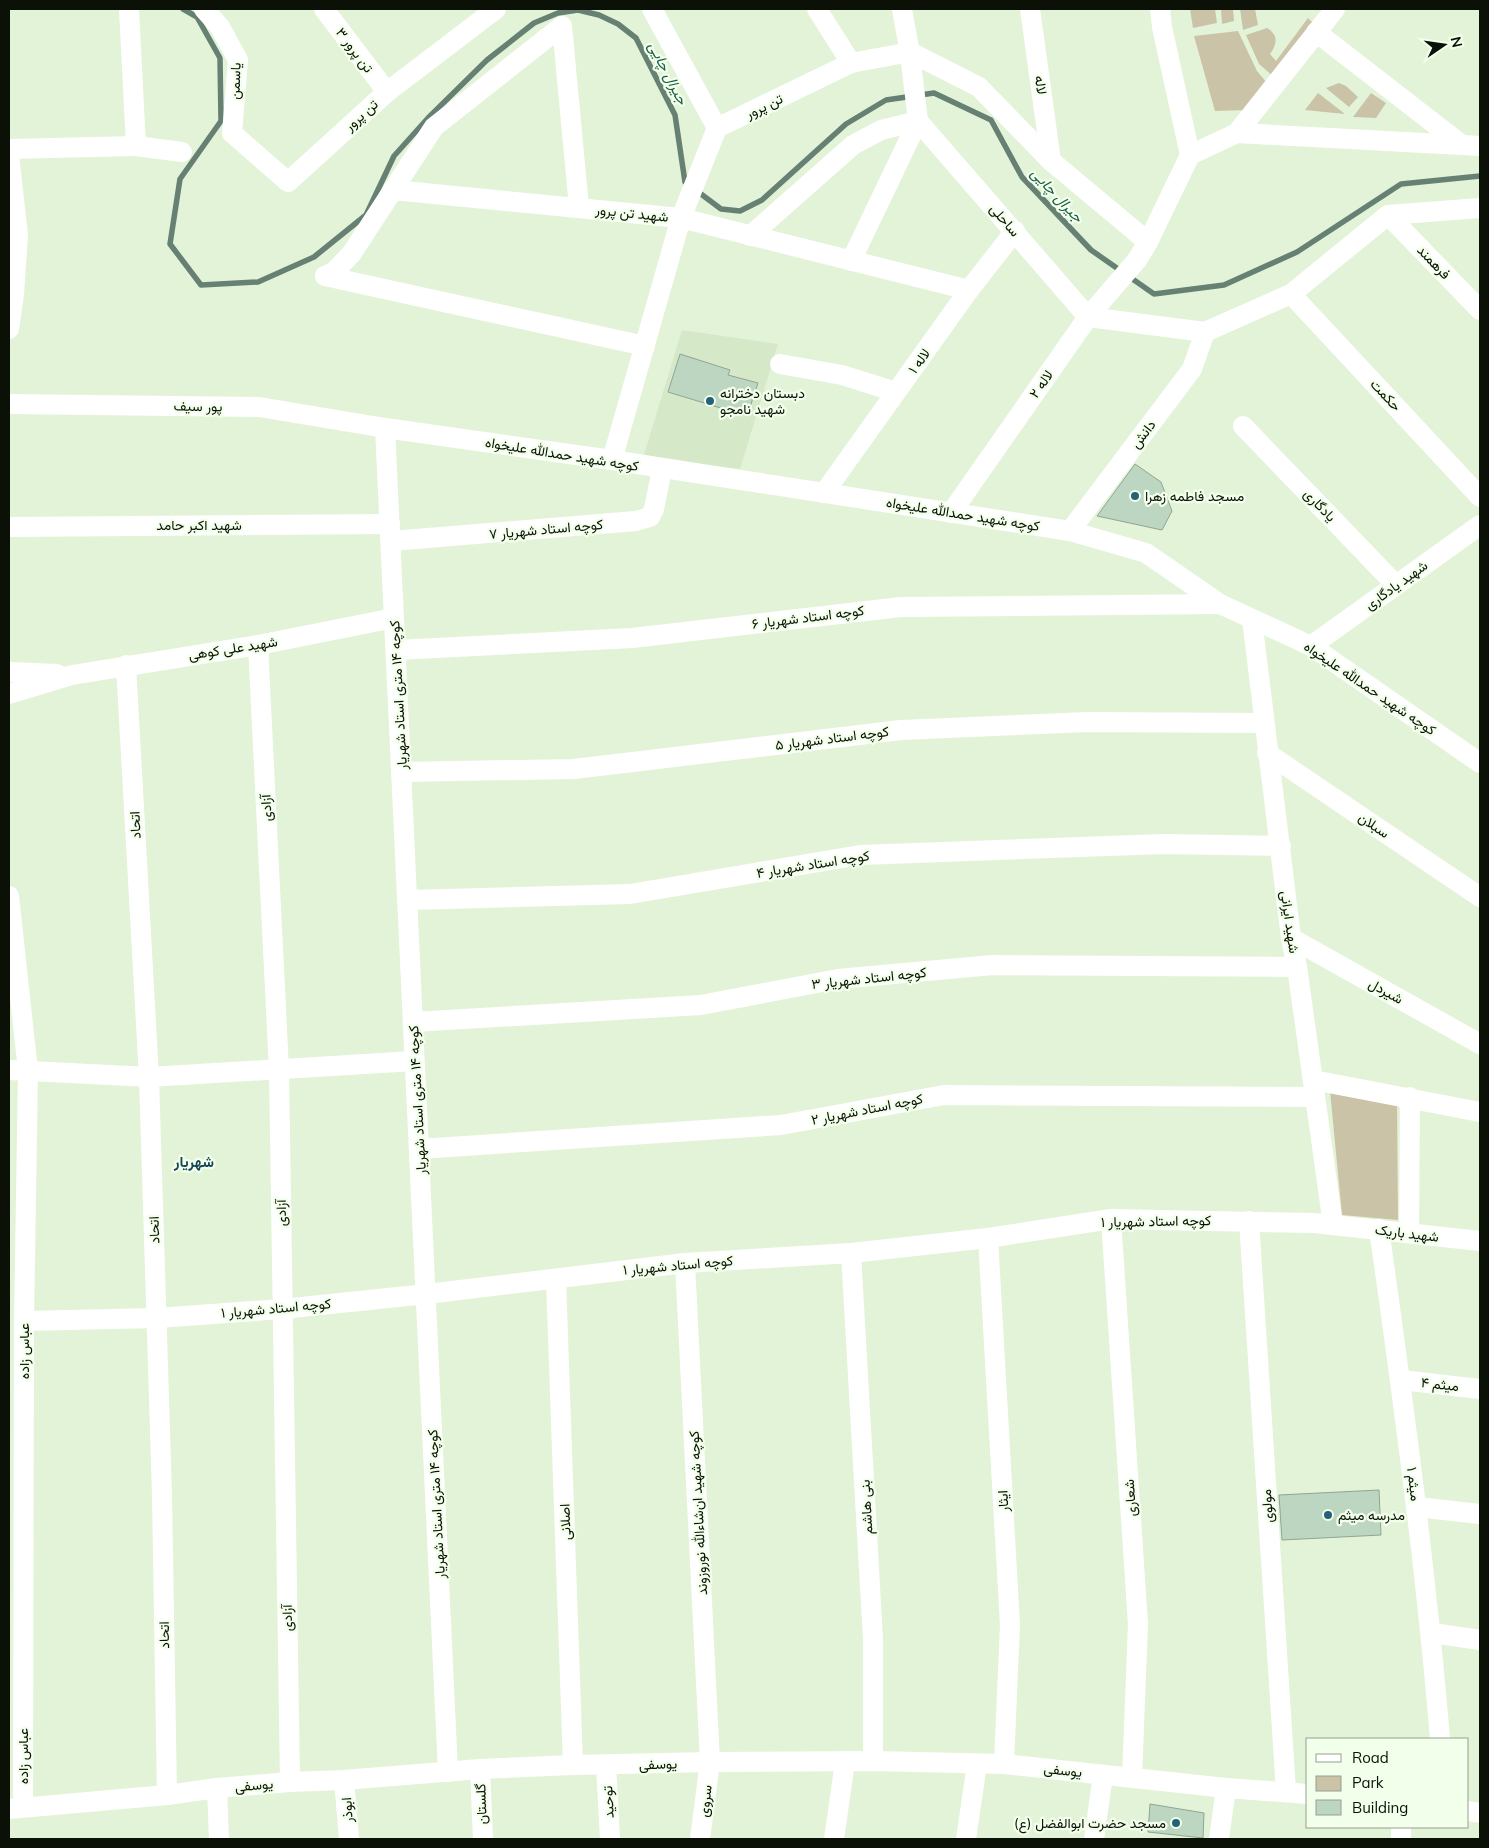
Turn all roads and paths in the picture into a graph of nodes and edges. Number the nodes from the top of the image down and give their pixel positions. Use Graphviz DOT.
graph roads {
  1 [pos="129,9"];
  2 [pos="204,9"];
  3 [pos="324,9"];
  4 [pos="494,9"];
  5 [pos="652,9"];
  6 [pos="817,9"];
  7 [pos="902,9"];
  8 [pos="1030,9"];
  9 [pos="1160,9"];
  10 [pos="1336,9"];
  11 [pos="1316,32"];
  12 [pos="910,53"];
  13 [pos="851,63"];
  14 [pos="387,92"];
  15 [pos="918,120"];
  16 [pos="718,128"];
  17 [pos="1237,132"];
  18 [pos="232,133"];
  19 [pos="136,146"];
  20 [pos="1471,146"];
  21 [pos="9,149"];
  22 [pos="182,152"];
  23 [pos="9,155"];
  24 [pos="1190,156"];
  25 [pos="1051,161"];
  26 [pos="393,190"];
  27 [pos="580,207"];
  28 [pos="1480,208"];
  29 [pos="1388,215"];
  30 [pos="681,218"];
  31 [pos="1015,230"];
  32 [pos="750,236"];
  33 [pos="1148,242"];
  34 [pos="851,261"];
  35 [pos="969,290"];
  36 [pos="1291,294"];
  37 [pos="1480,310"];
  38 [pos="1088,316"];
  39 [pos="9,329"];
  40 [pos="1205,332"];
  41 [pos="645,346"];
  42 [pos="780,364"];
  43 [pos="896,392"];
  44 [pos="9,404"];
  45 [pos="1243,426"];
  46 [pos="385,428"];
  47 [pos="612,460"];
  48 [pos="662,469"];
  49 [pos="824,493"];
  50 [pos="1480,497"];
  51 [pos="951,513"];
  52 [pos="9,527"];
  53 [pos="1479,527"];
  54 [pos="1070,531"];
  55 [pos="390,533"];
  56 [pos="1396,585"];
  57 [pos="1220,604"];
  58 [pos="394,618"];
  59 [pos="1252,620"];
  60 [pos="258,645"];
  61 [pos="1311,646"];
  62 [pos="396,650"];
  63 [pos="126,665"];
  64 [pos="9,672"];
  65 [pos="72,675"];
  66 [pos="9,694"];
  67 [pos="1263,723"];
  68 [pos="1267,753"];
  69 [pos="1480,763"];
  70 [pos="402,772"];
  71 [pos="1280,846"];
  72 [pos="9,896"];
  73 [pos="1480,897"];
  74 [pos="408,900"];
  75 [pos="1291,938"];
  76 [pos="1298,967"];
  77 [pos="413,1022"];
  78 [pos="1480,1044"];
  79 [pos="414,1061"];
  80 [pos="18,1070"];
  81 [pos="279,1070"];
  82 [pos="149,1077"];
  83 [pos="1314,1089"];
  84 [pos="1410,1097"];
  85 [pos="1480,1112"];
  86 [pos="419,1149"];
  87 [pos="1111,1219"];
  88 [pos="1249,1221"];
  89 [pos="1333,1225"];
  90 [pos="1380,1229"];
  91 [pos="1409,1233"];
  92 [pos="988,1238"];
  93 [pos="1480,1241"];
  94 [pos="851,1253"];
  95 [pos="685,1263"];
  96 [pos="556,1278"];
  97 [pos="427,1294"];
  98 [pos="282,1308"];
  99 [pos="157,1318"];
  100 [pos="24,1321"];
  101 [pos="1400,1380"];
  102 [pos="1480,1389"];
  103 [pos="1417,1507"];
  104 [pos="1480,1514"];
  105 [pos="1432,1633"];
  106 [pos="1480,1640"];
  107 [pos="1440,1738"];
  108 [pos="710,1762"];
  109 [pos="845,1762"];
  110 [pos="872,1762"];
  111 [pos="977,1764"];
  112 [pos="1004,1764"];
  113 [pos="574,1765"];
  114 [pos="606,1765"];
  115 [pos="480,1769"];
  116 [pos="448,1772"];
  117 [pos="1103,1775"];
  118 [pos="1132,1777"];
  119 [pos="344,1780"];
  120 [pos="290,1782"];
  121 [pos="217,1788"];
  122 [pos="1226,1788"];
  123 [pos="1286,1792"];
  124 [pos="1306,1794"];
  125 [pos="167,1795"];
  126 [pos="16,1808"];
  127 [pos="219,1839"];
  128 [pos="349,1839"];
  129 [pos="483,1839"];
  130 [pos="610,1839"];
  131 [pos="700,1839"];
  132 [pos="834,1839"];
  133 [pos="966,1839"];
  134 [pos="1094,1839"];
  135 [pos="1219,1839"];
  1 -- 19 [label="street"];
  2 -- 18 [label="street, یاسمن"];
  3 -- 14 [label="street, تن پرور ۳"];
  4 -- 14 [label="street, تن پرور"];
  5 -- 16 [label="street"];
  6 -- 13 [label="street"];
  7 -- 12 [label="street"];
  8 -- 25 [label="street, لاله"];
  9 -- 24 [label="street"];
  10 -- 11 [label="street"];
  11 -- 17 [label="street"];
  11 -- 20 [label="street"];
  12 -- 13 [label="street, تن پرور"];
  12 -- 15 [label="street"];
  12 -- 25 [label="street"];
  13 -- 16 [label="street, تن پرور"];
  14 -- 18 [label="street, تن پرور"];
  15 -- 31 [label="street, ساحلی"];
  15 -- 32 [label="street"];
  15 -- 34 [label="street"];
  16 -- 30 [label="street"];
  17 -- 20 [label="street"];
  17 -- 24 [label="street"];
  19 -- 21 [label="street"];
  19 -- 22 [label="street"];
  23 -- 39 [label="street"];
  24 -- 33 [label="street, لاله ۲"];
  25 -- 33 [label="street"];
  26 -- 27 [label="street, شهید تن پرور"];
  26 -- 27 [label="street"];
  26 -- 41 [label="street"];
  27 -- 30 [label="street, شهید تن پرور"];
  28 -- 29 [label="street"];
  29 -- 36 [label="street"];
  29 -- 37 [label="street, فرهمند"];
  30 -- 32 [label="street"];
  30 -- 41 [label="street, شهید تن پرور"];
  31 -- 35 [label="street, لاله ۱"];
  31 -- 38 [label="street, ساحلی"];
  32 -- 34 [label="street"];
  33 -- 38 [label="street, لاله ۲"];
  34 -- 35 [label="street"];
  35 -- 43 [label="street, لاله ۱"];
  36 -- 40 [label="street"];
  36 -- 50 [label="street, حکمت"];
  38 -- 40 [label="street"];
  38 -- 51 [label="street, لاله ۲"];
  40 -- 54 [label="street, دانش"];
  41 -- 47 [label="street, شهید تن پرور"];
  42 -- 43 [label="street"];
  43 -- 49 [label="street, لاله ۱"];
  44 -- 46 [label="street, پور سیف"];
  45 -- 56 [label="street, یادگاری"];
  46 -- 47 [label="street, کوچه شهید حمدالله علیخواه"];
  46 -- 55 [label="street, کوچه ۱۴ متری استاد شهریار"];
  47 -- 48 [label="street, کوچه شهید حمدالله علیخواه"];
  48 -- 49 [label="street, کوچه شهید حمدالله علیخواه"];
  48 -- 55 [label="street, کوچه استاد شهریار ۷"];
  49 -- 51 [label="street, کوچه شهید حمدالله علیخواه"];
  51 -- 54 [label="street, کوچه شهید حمدالله علیخواه"];
  52 -- 55 [label="street, شهید اکبر حامد"];
  53 -- 56 [label="street, شهید یادگاری"];
  54 -- 57 [label="street, کوچه شهید حمدالله علیخواه"];
  55 -- 58 [label="street, کوچه ۱۴ متری استاد شهریار"];
  56 -- 61 [label="street, شهید یادگاری"];
  57 -- 59 [label="street, کوچه شهید حمدالله علیخواه"];
  57 -- 62 [label="street, کوچه استاد شهریار ۶"];
  58 -- 60 [label="street, شهید علی کوهی"];
  58 -- 62 [label="street, کوچه ۱۴ متری استاد شهریار"];
  59 -- 61 [label="street, کوچه شهید حمدالله علیخواه"];
  59 -- 67 [label="street, شهید ایرانی"];
  60 -- 63 [label="street, شهید علی کوهی"];
  60 -- 81 [label="street, آزادی"];
  61 -- 69 [label="street, کوچه شهید حمدالله علیخواه"];
  62 -- 70 [label="street, کوچه ۱۴ متری استاد شهریار"];
  63 -- 65 [label="street, شهید علی کوهی"];
  63 -- 82 [label="street, اتحاد"];
  64 -- 65 [label="street, شهید علی کوهی"];
  65 -- 66 [label="street, شهید علی کوهی"];
  67 -- 68 [label="street, شهید ایرانی"];
  67 -- 70 [label="street, کوچه استاد شهریار ۵"];
  68 -- 71 [label="street, شهید ایرانی"];
  68 -- 73 [label="street, سبلان"];
  70 -- 74 [label="street, کوچه ۱۴ متری استاد شهریار"];
  71 -- 74 [label="street, کوچه استاد شهریار ۴"];
  71 -- 75 [label="street, شهید ایرانی"];
  72 -- 80 [label="street, عباس زاده"];
  74 -- 77 [label="street, کوچه ۱۴ متری استاد شهریار"];
  75 -- 76 [label="street, شهید ایرانی"];
  75 -- 78 [label="street, شیردل"];
  76 -- 77 [label="street, کوچه استاد شهریار ۳"];
  76 -- 83 [label="street, شهید ایرانی"];
  77 -- 79 [label="street, کوچه ۱۴ متری استاد شهریار"];
  79 -- 81 [label="street"];
  79 -- 86 [label="street, کوچه ۱۴ متری استاد شهریار"];
  80 -- 82 [label="street"];
  80 -- 100 [label="street, عباس زاده"];
  81 -- 82 [label="street"];
  81 -- 98 [label="street, آزادی"];
  82 -- 99 [label="street, اتحاد"];
  83 -- 84 [label="street, کوچه استاد شهریار ۲"];
  83 -- 86 [label="street, کوچه استاد شهریار ۲"];
  83 -- 89 [label="street, شهید ایرانی"];
  84 -- 85 [label="street, کوچه استاد شهریار ۲"];
  84 -- 91 [label="street"];
  86 -- 97 [label="street, کوچه ۱۴ متری استاد شهریار"];
  87 -- 88 [label="street, کوچه استاد شهریار ۱"];
  87 -- 92 [label="street, کوچه استاد شهریار ۱"];
  87 -- 118 [label="street, شعاری"];
  88 -- 89 [label="street, کوچه استاد شهریار ۱"];
  88 -- 123 [label="street, مولوی"];
  89 -- 90 [label="street, شهید باریک"];
  90 -- 91 [label="street, شهید باریک"];
  90 -- 101 [label="street, میثم ۱"];
  91 -- 93 [label="street, شهید باریک"];
  92 -- 94 [label="street, کوچه استاد شهریار ۱"];
  92 -- 112 [label="street, ایثار"];
  94 -- 95 [label="street, کوچه استاد شهریار ۱"];
  94 -- 110 [label="street, بنی هاشم"];
  95 -- 96 [label="street, کوچه استاد شهریار ۱"];
  95 -- 108 [label="street, کوچه شهید ان‌شاءالله نوروزوند"];
  96 -- 97 [label="street, کوچه استاد شهریار ۱"];
  96 -- 113 [label="street, اصلانی"];
  97 -- 98 [label="street, کوچه استاد شهریار ۱"];
  97 -- 116 [label="street, کوچه ۱۴ متری استاد شهریار"];
  98 -- 99 [label="street, کوچه استاد شهریار ۱"];
  98 -- 120 [label="street, آزادی"];
  99 -- 100 [label="street, کوچه استاد شهریار ۱"];
  99 -- 125 [label="street, اتحاد"];
  100 -- 126 [label="street, عباس زاده"];
  101 -- 102 [label="street, میثم ۴"];
  101 -- 103 [label="street, میثم ۱"];
  103 -- 104 [label="street"];
  103 -- 105 [label="street, میثم ۱"];
  105 -- 106 [label="street"];
  105 -- 107 [label="street, میثم ۱"];
  108 -- 109 [label="street, یوسفی"];
  108 -- 114 [label="street, یوسفی"];
  108 -- 131 [label="street, سروی"];
  109 -- 110 [label="street, یوسفی"];
  109 -- 132 [label="street"];
  110 -- 111 [label="street, یوسفی"];
  111 -- 112 [label="street, یوسفی"];
  111 -- 133 [label="street"];
  112 -- 117 [label="street, یوسفی"];
  113 -- 114 [label="street, یوسفی"];
  113 -- 115 [label="street, یوسفی"];
  114 -- 130 [label="street, توحید"];
  115 -- 116 [label="street, یوسفی"];
  115 -- 129 [label="street, گلستان"];
  116 -- 119 [label="street, یوسفی"];
  117 -- 118 [label="street, یوسفی"];
  117 -- 134 [label="street"];
  118 -- 122 [label="street, یوسفی"];
  119 -- 120 [label="street, یوسفی"];
  119 -- 128 [label="street, ابوذر"];
  120 -- 121 [label="street, یوسفی"];
  121 -- 125 [label="street, یوسفی"];
  121 -- 127 [label="street"];
  122 -- 123 [label="street, یوسفی"];
  122 -- 135 [label="street"];
  123 -- 124 [label="street, یوسفی"];
  125 -- 126 [label="street, یوسفی"];
}
